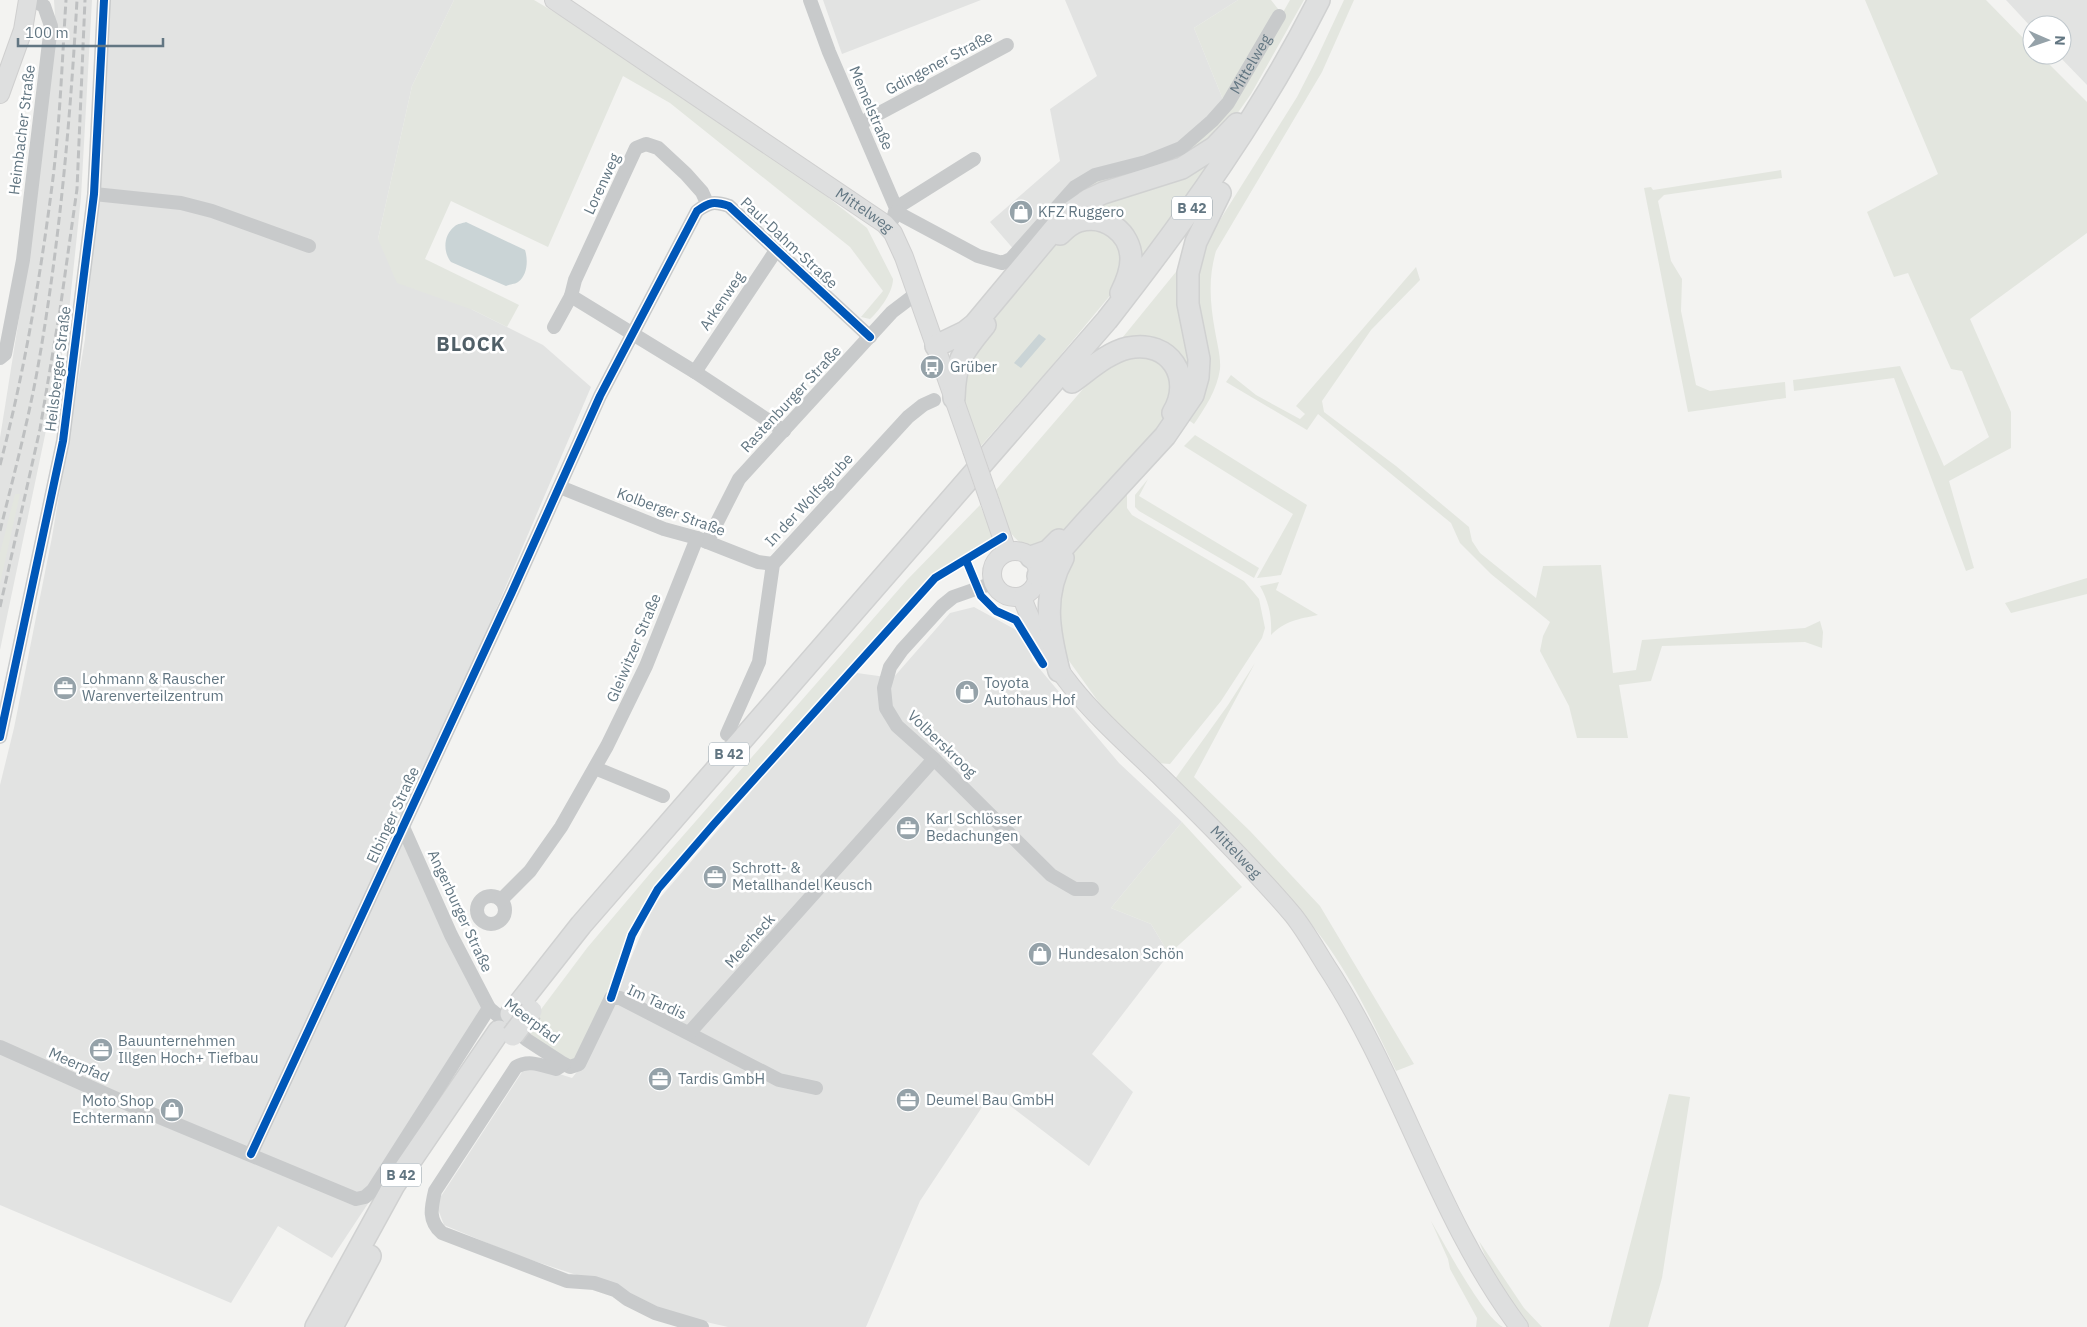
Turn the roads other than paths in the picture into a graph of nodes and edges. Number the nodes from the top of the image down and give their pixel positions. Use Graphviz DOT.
graph roads {
  1 [pos="28,0"];
  2 [pos="33,0"];
  3 [pos="104,0"];
  4 [pos="554,0"];
  5 [pos="810,0"];
  6 [pos="1319,0"];
  7 [pos="1334,0"];
  8 [pos="1279,16"];
  9 [pos="1007,45"];
  10 [pos="1269,89"];
  11 [pos="0,94"];
  12 [pos="861,123"];
  13 [pos="974,159"];
  14 [pos="1220,193"];
  15 [pos="94,194"];
  16 [pos="707,203"];
  17 [pos="893,216"];
  18 [pos="309,246"];
  19 [pos="777,249"];
  20 [pos="917,293"];
  21 [pos="571,296"];
  22 [pos="1107,320"];
  23 [pos="554,327"];
  24 [pos="632,334"];
  25 [pos="870,337"];
  26 [pos="965,349"];
  27 [pos="938,352"];
  28 [pos="0,358"];
  29 [pos="695,372"];
  30 [pos="1072,382"];
  31 [pos="944,399"];
  32 [pos="784,431"];
  33 [pos="560,486"];
  34 [pos="1084,524"];
  35 [pos="702,540"];
  36 [pos="1007,552"];
  37 [pos="773,564"];
  38 [pos="1035,567"];
  39 [pos="993,583"];
  40 [pos="1022,596"];
  41 [pos="1059,671"];
  42 [pos="727,734"];
  43 [pos="0,737"];
  44 [pos="934,759"];
  45 [pos="595,768"];
  46 [pos="662,796"];
  47 [pos="402,827"];
  48 [pos="1092,889"];
  49 [pos="501,900"];
  50 [pos="489,1008"];
  51 [pos="513,1023"];
  52 [pos="690,1032"];
  53 [pos="0,1047"];
  54 [pos="564,1064"];
  55 [pos="816,1088"];
  56 [pos="251,1154"];
  57 [pos="316,1327"];
  58 [pos="332,1327"];
  59 [pos="702,1327"];
  60 [pos="1519,1327"];
  1 -- 11 [label="main road"];
  2 -- 28 [label="street, Heimbacher Straße"];
  3 -- 15 [label="street, Heilsberger Straße"];
  4 -- 17 [label="main road, Mittelweg"];
  5 -- 12 [label="street, Memelstraße"];
  6 -- 10 [label="highway, B 42"];
  7 -- 14 [label="highway, B 42"];
  8 -- 17 [label="street, Mittelweg"];
  9 -- 12 [label="street, Gdingener Straße"];
  10 -- 22 [label="highway, B 42"];
  10 -- 27 [label="highway"];
  12 -- 17 [label="street, Memelstraße"];
  13 -- 17 [label="street, Mittelweg"];
  14 -- 30 [label="highway, B 42"];
  14 -- 34 [label="highway"];
  15 -- 18 [label="street"];
  15 -- 43 [label="street, Heilsberger Straße"];
  16 -- 19 [label="street, Paul-Dahm-Straße"];
  16 -- 21 [label="street, Lorenweg"];
  16 -- 24 [label="street"];
  17 -- 20 [label="main road, Mittelweg"];
  19 -- 25 [label="street, Paul-Dahm-Straße"];
  19 -- 29 [label="street, Arkenweg"];
  20 -- 25 [label="street, Rastenburger Straße"];
  20 -- 27 [label="main road, Mittelweg"];
  21 -- 23 [label="street, Lorenweg"];
  21 -- 24 [label="street"];
  22 -- 26 [label="highway"];
  22 -- 51 [label="highway, B 42"];
  24 -- 29 [label="street"];
  24 -- 33 [label="street, Elbinger Straße"];
  25 -- 32 [label="street, Rastenburger Straße"];
  26 -- 27 [label="highway"];
  26 -- 31 [label="highway"];
  27 -- 31 [label="main road, Mittelweg"];
  29 -- 32 [label="street"];
  30 -- 38 [label="highway"];
  30 -- 51 [label="highway, B 42"];
  31 -- 36 [label="main road, Mittelweg, bridge"];
  31 -- 37 [label="street, In der Wolfsgrube"];
  32 -- 35 [label="street, Rastenburger Straße"];
  33 -- 35 [label="street, Kolberger Straße"];
  33 -- 47 [label="street, Elbinger Straße"];
  34 -- 38 [label="highway"];
  34 -- 41 [label="highway"];
  35 -- 37 [label="street, Kolberger Straße"];
  35 -- 45 [label="street, Gleiwitzer Straße"];
  36 -- 38 [label="main road"];
  36 -- 39 [label="main road"];
  37 -- 42 [label="street, In der Wolfsgrube"];
  38 -- 40 [label="main road"];
  39 -- 40 [label="main road"];
  39 -- 44 [label="street, Volberskroog"];
  40 -- 41 [label="main road, Mittelweg"];
  41 -- 60 [label="main road, Mittelweg"];
  44 -- 48 [label="street, Volberskroog"];
  44 -- 52 [label="street, Meerheck"];
  45 -- 46 [label="street"];
  45 -- 49 [label="street, Gleiwitzer Straße"];
  47 -- 50 [label="street, Angerburger Straße"];
  47 -- 56 [label="street, Elbinger Straße"];
  50 -- 54 [label="street, Meerpfad"];
  50 -- 56 [label="street, Meerpfad"];
  51 -- 57 [label="highway, B 42"];
  51 -- 58 [label="highway, B 42"];
  52 -- 54 [label="street, Im Tardis"];
  52 -- 55 [label="street, Im Tardis"];
  53 -- 56 [label="street, Meerpfad"];
  54 -- 59 [label="street, Meerpfad"];
}
